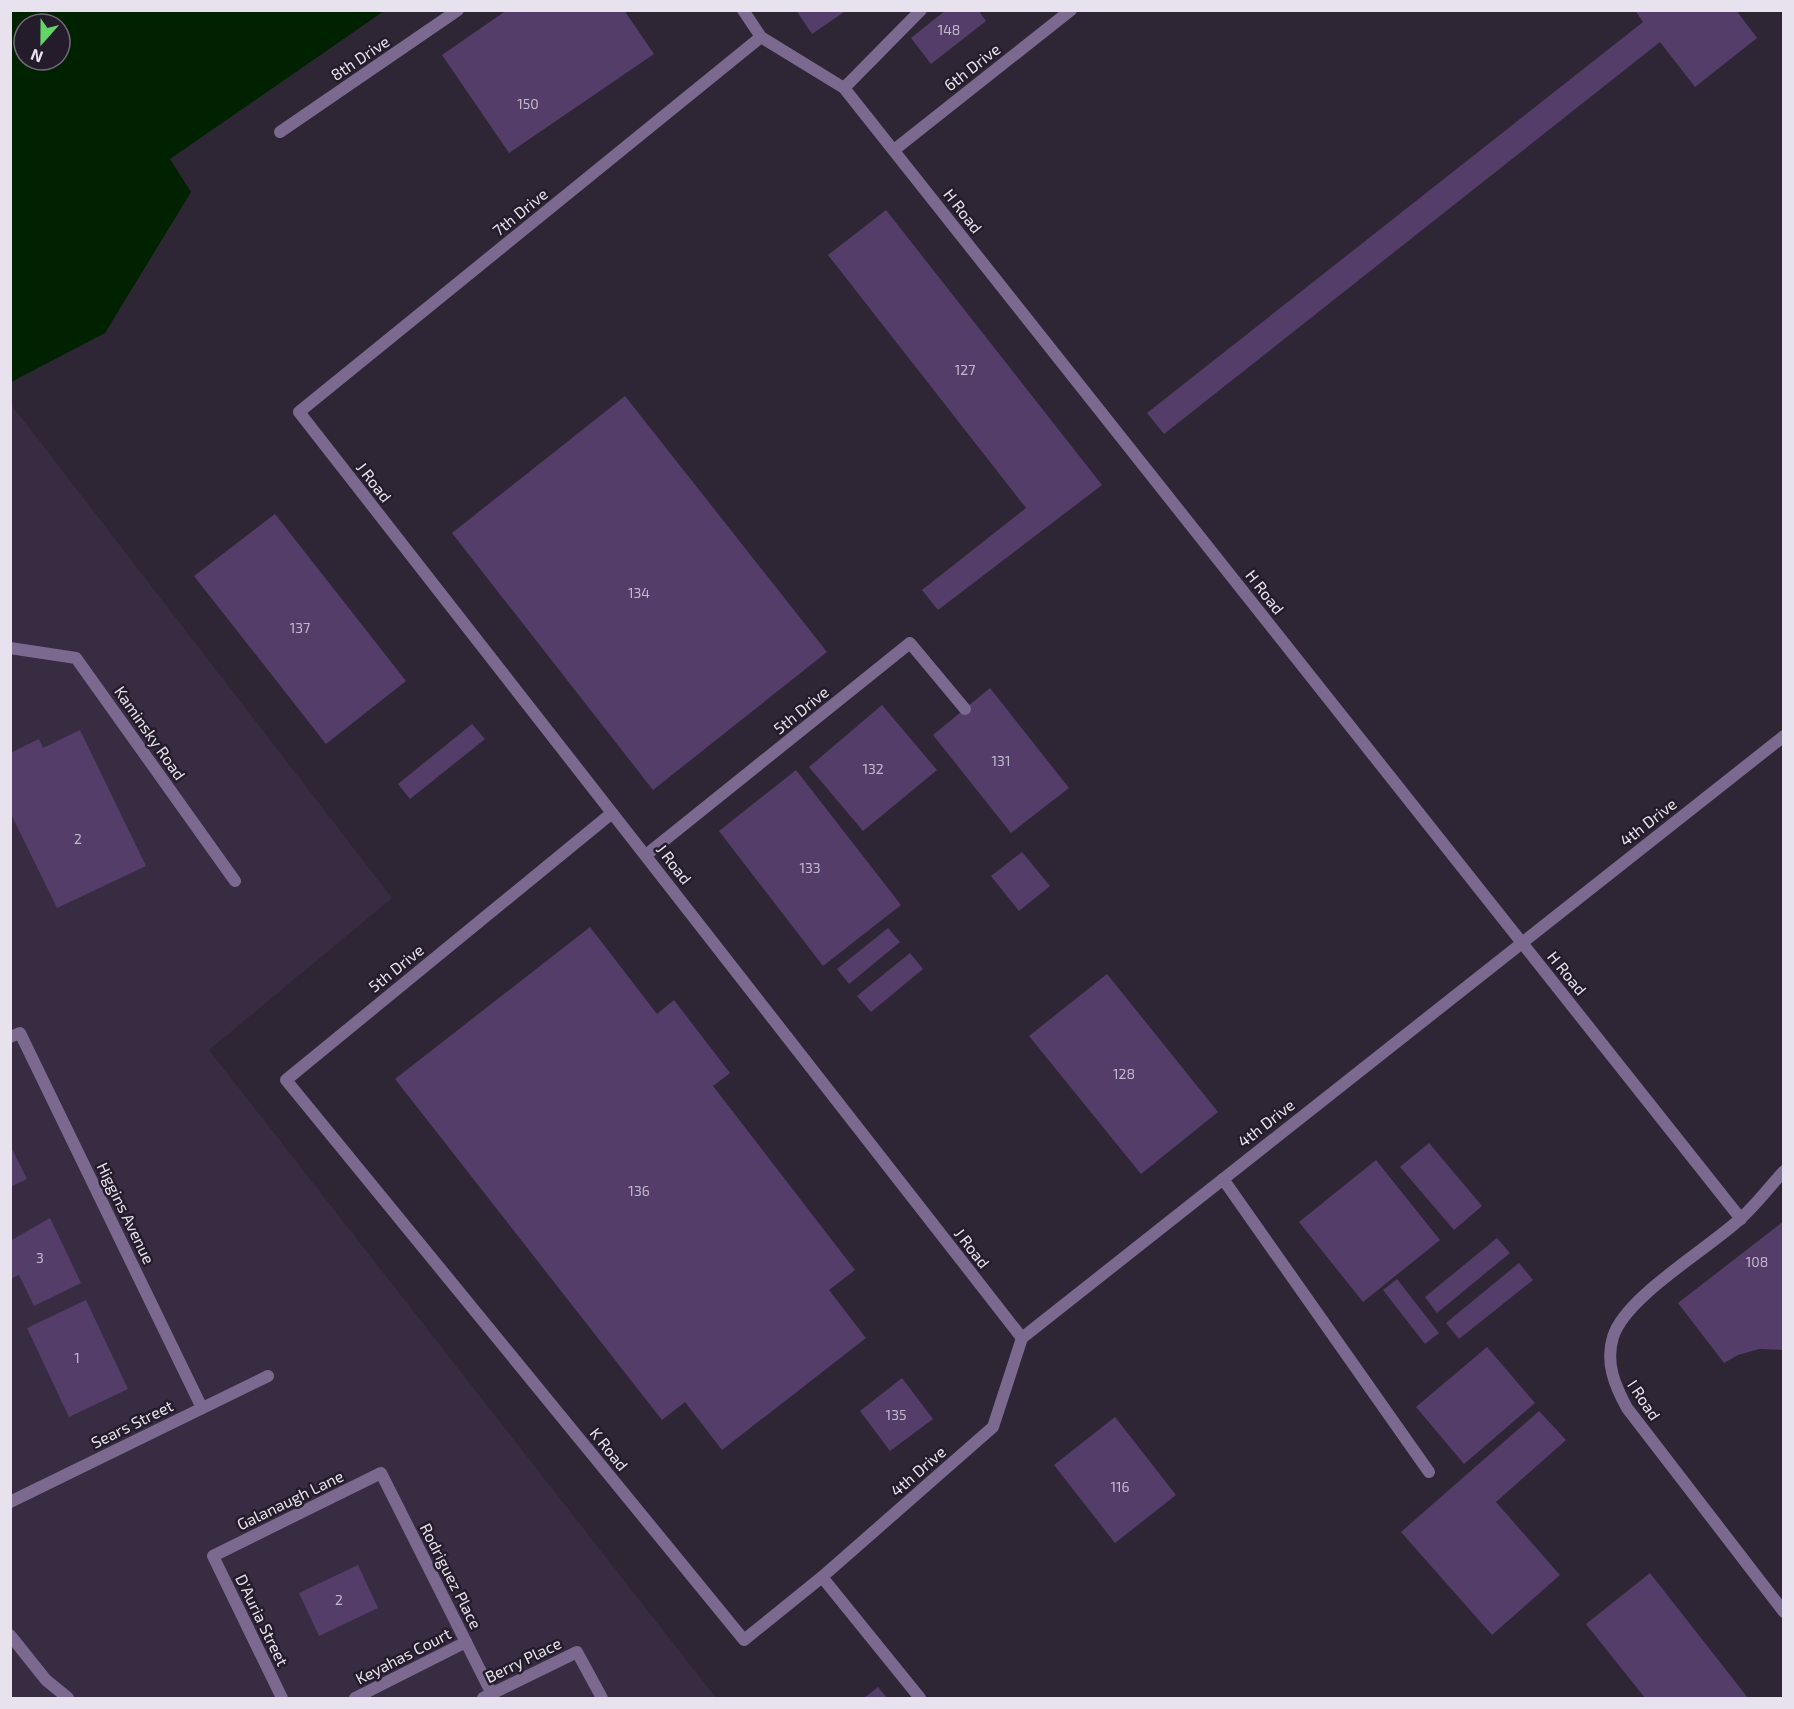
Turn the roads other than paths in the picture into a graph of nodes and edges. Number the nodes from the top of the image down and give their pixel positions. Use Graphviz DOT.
graph roads {
  1 [pos="458,10"];
  2 [pos="743,10"];
  3 [pos="921,10"];
  4 [pos="1071,10"];
  5 [pos="761,38"];
  6 [pos="844,88"];
  7 [pos="280,132"];
  8 [pos="894,150"];
  9 [pos="299,412"];
  10 [pos="10,648"];
  11 [pos="964,709"];
  12 [pos="1784,736"];
  13 [pos="612,813"];
  14 [pos="646,855"];
  15 [pos="235,881"];
  16 [pos="1521,943"];
  17 [pos="15,1035"];
  18 [pos="286,1080"];
  19 [pos="1784,1171"];
  20 [pos="1223,1179"];
  21 [pos="1741,1219"];
  22 [pos="1022,1338"];
  23 [pos="268,1376"];
  24 [pos="202,1408"];
  25 [pos="1429,1472"];
  26 [pos="381,1473"];
  27 [pos="10,1502"];
  28 [pos="213,1556"];
  29 [pos="822,1577"];
  30 [pos="1784,1612"];
  31 [pos="10,1635"];
  32 [pos="466,1642"];
  33 [pos="488,1696"];
  34 [pos="68,1698"];
  35 [pos="282,1698"];
  36 [pos="355,1698"];
  37 [pos="602,1698"];
  38 [pos="920,1698"];
  1 -- 7 [label="lane, 8th Drive"];
  2 -- 5 [label="lane, H Road"];
  3 -- 6 [label="lane"];
  4 -- 8 [label="lane, 6th Drive"];
  5 -- 6 [label="lane, H Road"];
  5 -- 9 [label="lane, 7th Drive"];
  6 -- 8 [label="lane, H Road"];
  8 -- 16 [label="lane, H Road"];
  9 -- 13 [label="lane, J Road"];
  10 -- 15 [label="lane, Kaminsky Road"];
  11 -- 14 [label="lane, 5th Drive"];
  12 -- 16 [label="lane, 4th Drive"];
  13 -- 14 [label="lane, J Road"];
  13 -- 18 [label="lane, 5th Drive"];
  14 -- 22 [label="lane, J Road"];
  16 -- 20 [label="lane, 4th Drive"];
  16 -- 21 [label="lane, H Road"];
  17 -- 24 [label="lane, Higgins Avenue"];
  18 -- 29 [label="lane, K Road"];
  19 -- 21 [label="lane, I Road"];
  20 -- 22 [label="lane, 4th Drive"];
  20 -- 25 [label="lane"];
  21 -- 30 [label="lane, I Road"];
  22 -- 29 [label="lane, 4th Drive"];
  23 -- 24 [label="lane, Sears Street"];
  24 -- 27 [label="lane, Sears Street"];
  26 -- 28 [label="lane, Galanaugh Lane"];
  26 -- 32 [label="lane, Rodriguez Place"];
  28 -- 35 [label="lane, D'Auria Street"];
  29 -- 38 [label="lane"];
  31 -- 34 [label="lane"];
  32 -- 33 [label="lane, Rodriguez Place"];
  32 -- 36 [label="lane, Keyahas Court"];
  33 -- 37 [label="lane, Berry Place"];
}
